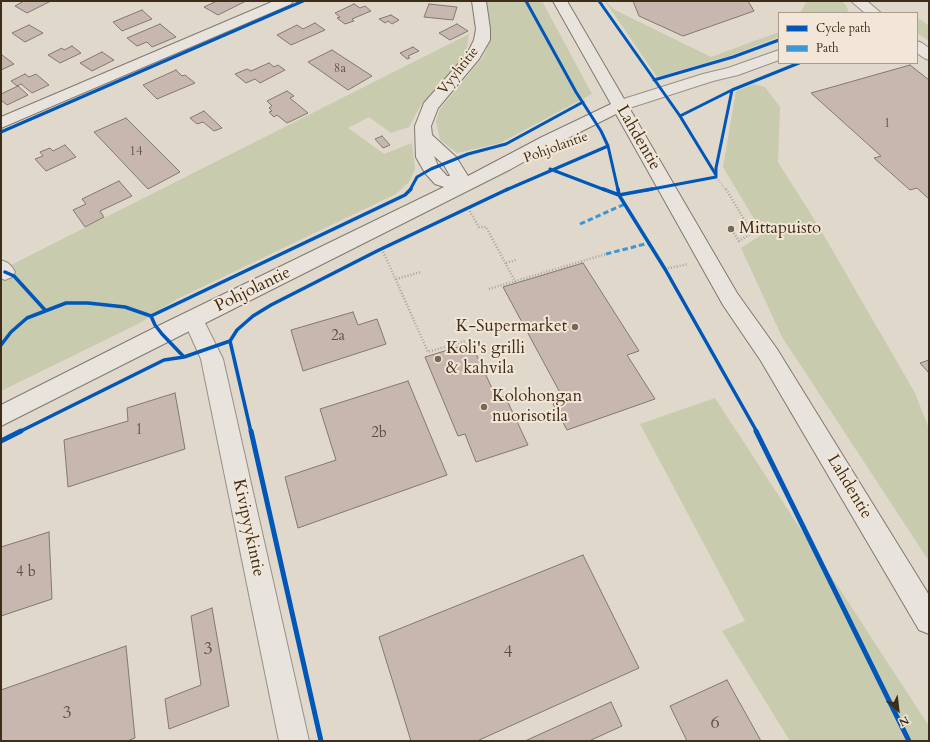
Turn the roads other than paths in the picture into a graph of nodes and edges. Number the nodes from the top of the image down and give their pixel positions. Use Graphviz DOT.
graph roads {
  1 [pos="286,1"];
  2 [pos="479,1"];
  3 [pos="560,1"];
  4 [pos="570,1"];
  5 [pos="858,1"];
  6 [pos="873,12"];
  7 [pos="918,47"];
  8 [pos="778,55"];
  9 [pos="929,55"];
  10 [pos="630,111"];
  11 [pos="1,123"];
  12 [pos="462,186"];
  13 [pos="193,319"];
  14 [pos="1,416"];
  15 [pos="929,620"];
  16 [pos="294,741"];
  1 -- 11 [label="street"];
  2 -- 12 [label="street, Vyyhtitie"];
  3 -- 10 [label="street, Lahdentie"];
  4 -- 10 [label="street, Lahdentie"];
  5 -- 6 [label="street"];
  7 -- 9 [label="street"];
  8 -- 10 [label="street, Pohjolantie"];
  10 -- 12 [label="street, Pohjolantie"];
  10 -- 15 [label="street, Lahdentie"];
  12 -- 13 [label="street, Pohjolantie"];
  13 -- 14 [label="street, Pohjolantie"];
  13 -- 16 [label="street, Kivipyykintie"];
}
